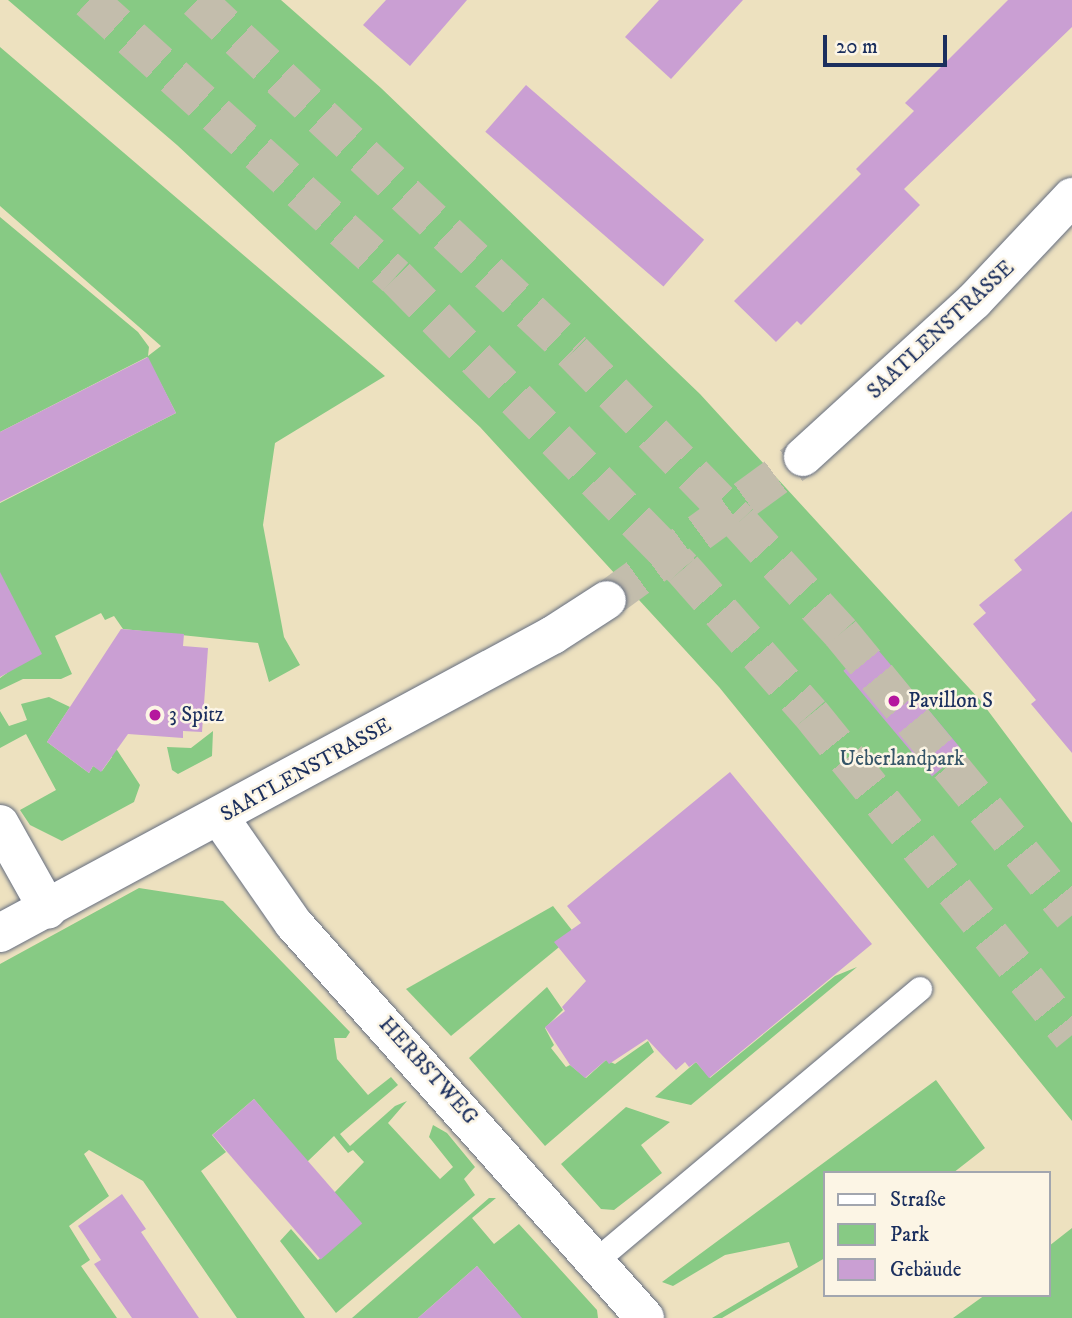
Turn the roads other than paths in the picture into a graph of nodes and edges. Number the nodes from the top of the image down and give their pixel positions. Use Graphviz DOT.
graph roads {
  1 [pos="1072,197"];
  2 [pos="803,457"];
  3 [pos="607,600"];
  4 [pos="220,817"];
  5 [pos="0,824"];
  6 [pos="48,910"];
  7 [pos="0,933"];
  8 [pos="920,989"];
  9 [pos="596,1261"];
  10 [pos="645,1318"];
  1 -- 2 [label="street, SAATLENSTRASSE"];
  3 -- 4 [label="street, SAATLENSTRASSE"];
  4 -- 6 [label="street, SAATLENSTRASSE"];
  4 -- 9 [label="street, HERBSTWEG"];
  5 -- 6 [label="street"];
  6 -- 7 [label="street, SAATLENSTRASSE"];
  8 -- 9 [label="lane"];
  9 -- 10 [label="street, HERBSTWEG"];
}
